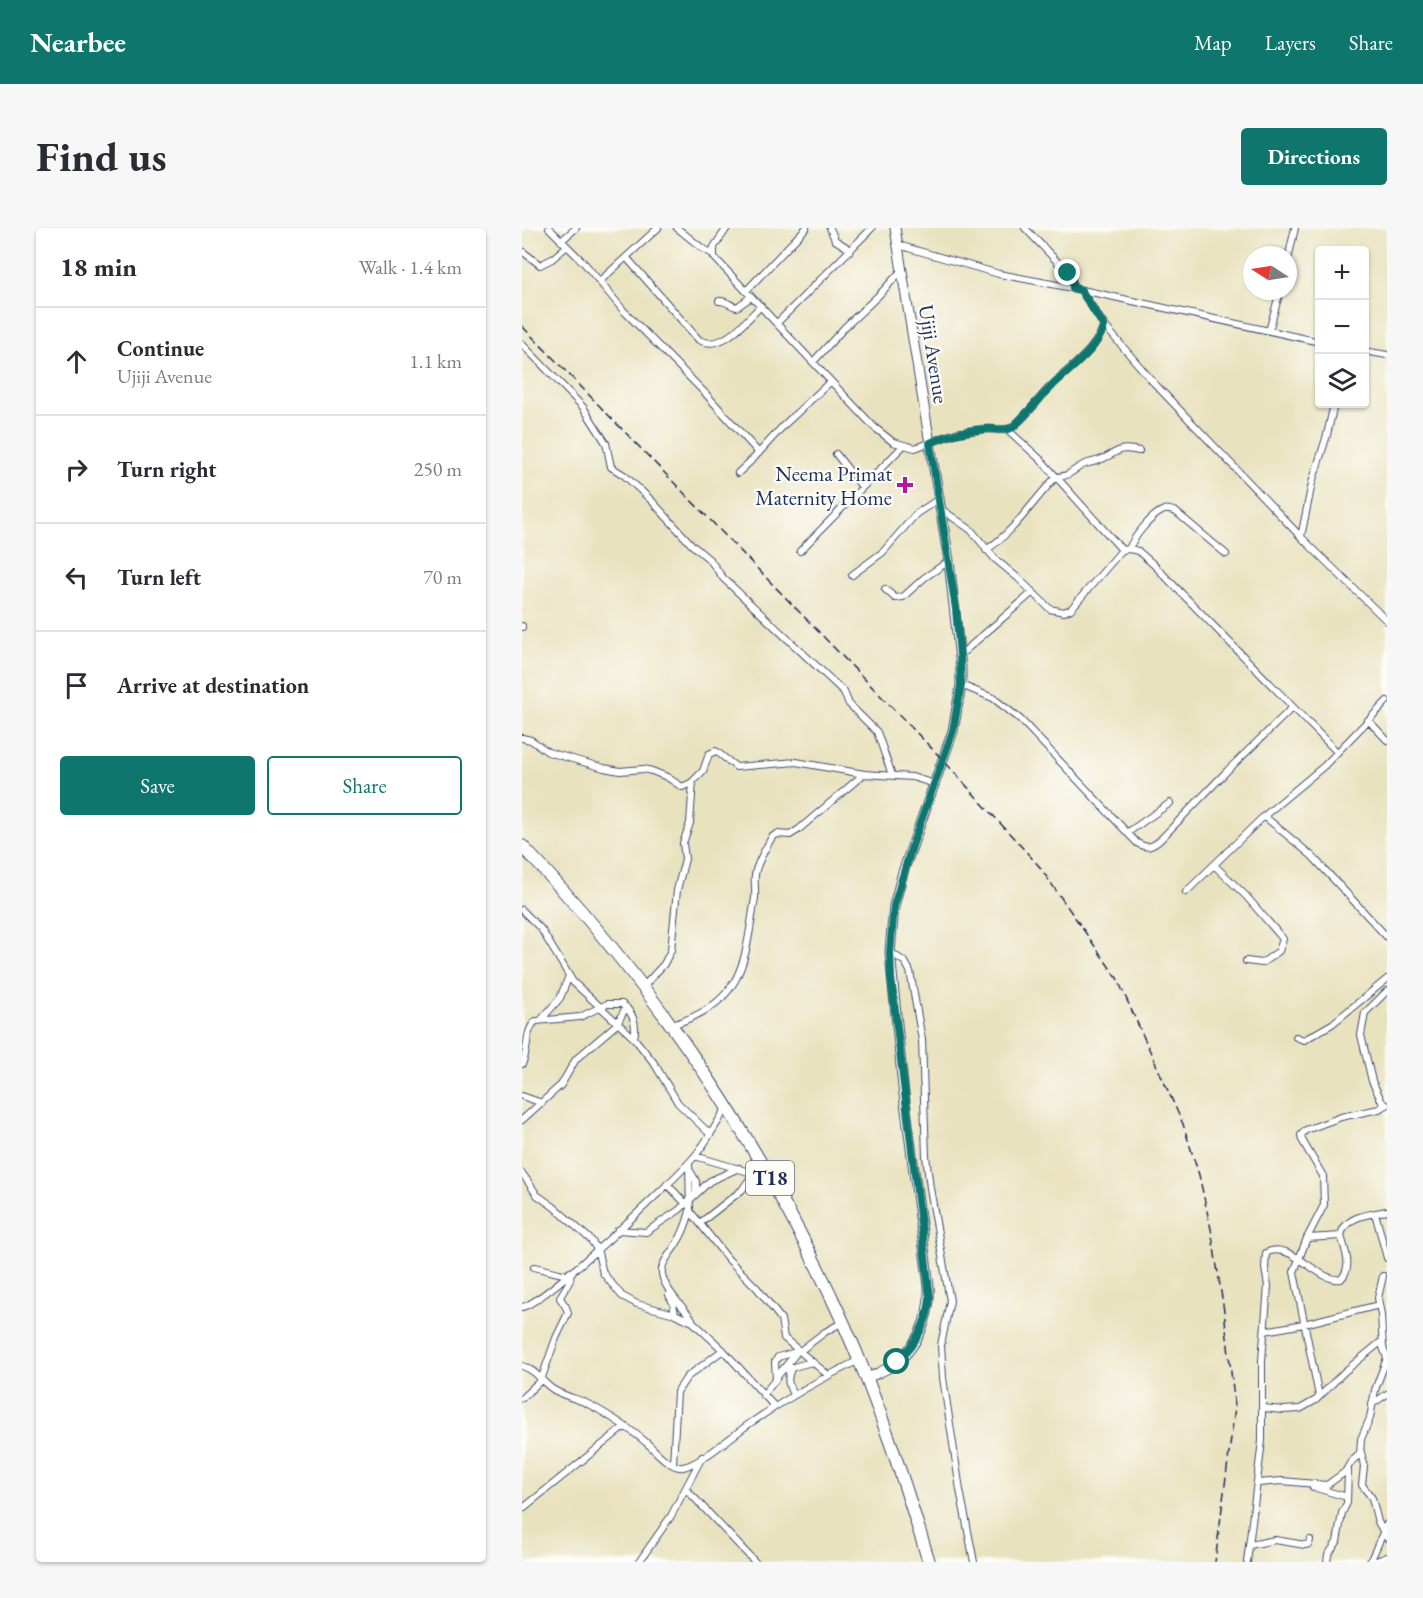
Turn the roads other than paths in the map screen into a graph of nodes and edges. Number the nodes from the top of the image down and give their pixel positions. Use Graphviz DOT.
graph roads {
  1 [pos="549,228"];
  2 [pos="576,228"];
  3 [pos="658,228"];
  4 [pos="677,228"];
  5 [pos="727,228"];
  6 [pos="806,228"];
  7 [pos="830,228"];
  8 [pos="872,228"];
  9 [pos="895,228"];
  10 [pos="1025,228"];
  11 [pos="1295,228"];
  12 [pos="563,244"];
  13 [pos="898,245"];
  14 [pos="1291,246"];
  15 [pos="851,250"];
  16 [pos="522,251"];
  17 [pos="713,254"];
  18 [pos="626,257"];
  19 [pos="902,270"];
  20 [pos="600,281"];
  21 [pos="1073,288"];
  22 [pos="1081,290"];
  23 [pos="746,291"];
  24 [pos="751,297"];
  25 [pos="1278,300"];
  26 [pos="719,302"];
  27 [pos="760,306"];
  28 [pos="777,323"];
  29 [pos="1104,326"];
  30 [pos="1269,331"];
  31 [pos="1315,341"];
  32 [pos="522,344"];
  33 [pos="1369,352"];
  34 [pos="1387,355"];
  35 [pos="813,362"];
  36 [pos="830,382"];
  37 [pos="1333,408"];
  38 [pos="1008,430"];
  39 [pos="930,443"];
  40 [pos="903,446"];
  41 [pos="1139,451"];
  42 [pos="759,453"];
  43 [pos="836,454"];
  44 [pos="738,473"];
  45 [pos="1056,477"];
  46 [pos="862,487"];
  47 [pos="940,498"];
  48 [pos="941,509"];
  49 [pos="1300,537"];
  50 [pos="986,550"];
  51 [pos="1125,550"];
  52 [pos="800,551"];
  53 [pos="1226,554"];
  54 [pos="950,561"];
  55 [pos="852,575"];
  56 [pos="885,589"];
  57 [pos="1033,592"];
  58 [pos="1387,621"];
  59 [pos="960,655"];
  60 [pos="961,685"];
  61 [pos="1387,701"];
  62 [pos="1293,707"];
  63 [pos="1368,720"];
  64 [pos="522,738"];
  65 [pos="1387,740"];
  66 [pos="1337,752"];
  67 [pos="864,774"];
  68 [pos="892,775"];
  69 [pos="693,781"];
  70 [pos="935,784"];
  71 [pos="1170,804"];
  72 [pos="1264,816"];
  73 [pos="1126,833"];
  74 [pos="523,850"];
  75 [pos="1214,864"];
  76 [pos="1186,892"];
  77 [pos="522,910"];
  78 [pos="1387,937"];
  79 [pos="890,952"];
  80 [pos="1246,961"];
  81 [pos="569,976"];
  82 [pos="1387,979"];
  83 [pos="643,987"];
  84 [pos="1387,991"];
  85 [pos="626,1006"];
  86 [pos="601,1007"];
  87 [pos="541,1020"];
  88 [pos="617,1024"];
  89 [pos="672,1025"];
  90 [pos="1296,1037"];
  91 [pos="634,1038"];
  92 [pos="522,1064"];
  93 [pos="522,1096"];
  94 [pos="542,1103"];
  95 [pos="1387,1105"];
  96 [pos="727,1107"];
  97 [pos="522,1110"];
  98 [pos="523,1119"];
  99 [pos="710,1134"];
  100 [pos="695,1156"];
  101 [pos="689,1166"];
  102 [pos="739,1168"];
  103 [pos="522,1173"];
  104 [pos="753,1174"];
  105 [pos="770,1179"];
  106 [pos="667,1184"];
  107 [pos="696,1194"];
  108 [pos="688,1206"];
  109 [pos="1387,1211"];
  110 [pos="1375,1213"];
  111 [pos="700,1223"];
  112 [pos="618,1230"];
  113 [pos="1341,1236"];
  114 [pos="1307,1238"];
  115 [pos="597,1249"];
  116 [pos="1299,1258"];
  117 [pos="1387,1258"];
  118 [pos="534,1267"];
  119 [pos="569,1273"];
  120 [pos="1383,1276"];
  121 [pos="666,1285"];
  122 [pos="1379,1305"];
  123 [pos="522,1308"];
  124 [pos="675,1314"];
  125 [pos="693,1322"];
  126 [pos="843,1322"];
  127 [pos="1304,1324"];
  128 [pos="1265,1331"];
  129 [pos="1382,1341"];
  130 [pos="723,1350"];
  131 [pos="799,1352"];
  132 [pos="1387,1358"];
  133 [pos="859,1360"];
  134 [pos="812,1362"];
  135 [pos="522,1366"];
  136 [pos="792,1367"];
  137 [pos="781,1370"];
  138 [pos="828,1376"];
  139 [pos="776,1379"];
  140 [pos="866,1379"];
  141 [pos="542,1380"];
  142 [pos="1387,1394"];
  143 [pos="763,1395"];
  144 [pos="793,1395"];
  145 [pos="1319,1396"];
  146 [pos="522,1398"];
  147 [pos="1372,1404"];
  148 [pos="775,1407"];
  149 [pos="1263,1408"];
  150 [pos="624,1427"];
  151 [pos="1361,1451"];
  152 [pos="703,1457"];
  153 [pos="673,1464"];
  154 [pos="1348,1468"];
  155 [pos="1258,1483"];
  156 [pos="1304,1484"];
  157 [pos="686,1489"];
  158 [pos="1347,1497"];
  159 [pos="522,1509"];
  160 [pos="1387,1524"];
  161 [pos="1383,1530"];
  162 [pos="1387,1538"];
  163 [pos="1310,1540"];
  164 [pos="1250,1545"];
  165 [pos="1387,1557"];
  166 [pos="639,1562"];
  167 [pos="755,1562"];
  168 [pos="929,1562"];
  169 [pos="974,1562"];
  170 [pos="1246,1562"];
  171 [pos="1327,1562"];
  172 [pos="1372,1562"];
  1 -- 12 [label="street"];
  2 -- 12 [label="street"];
  3 -- 18 [label="street"];
  4 -- 17 [label="street"];
  5 -- 17 [label="street"];
  6 -- 23 [label="street"];
  7 -- 15 [label="street"];
  8 -- 15 [label="street"];
  9 -- 13 [label="main road, Ujiji Avenue"];
  10 -- 21 [label="street"];
  11 -- 14 [label="street"];
  12 -- 16 [label="street"];
  12 -- 20 [label="street"];
  13 -- 19 [label="main road, Ujiji Avenue"];
  13 -- 21 [label="street"];
  15 -- 28 [label="street"];
  17 -- 23 [label="street"];
  18 -- 20 [label="street"];
  18 -- 27 [label="street"];
  19 -- 35 [label="street"];
  19 -- 39 [label="main road, Ujiji Avenue"];
  20 -- 42 [label="street"];
  21 -- 22 [label="street"];
  22 -- 29 [label="street"];
  22 -- 30 [label="street"];
  23 -- 24 [label="street"];
  24 -- 26 [label="street"];
  24 -- 27 [label="street"];
  25 -- 30 [label="street"];
  27 -- 28 [label="street"];
  28 -- 35 [label="street"];
  29 -- 38 [label="street"];
  29 -- 49 [label="street"];
  30 -- 31 [label="street"];
  32 -- 68 [label="street"];
  33 -- 34 [label="street"];
  35 -- 36 [label="street"];
  36 -- 40 [label="street"];
  36 -- 42 [label="street"];
  37 -- 49 [label="street"];
  38 -- 39 [label="street"];
  38 -- 45 [label="street"];
  39 -- 40 [label="street"];
  39 -- 47 [label="main road, Ujiji Avenue"];
  40 -- 46 [label="street"];
  41 -- 45 [label="street"];
  42 -- 44 [label="street"];
  43 -- 46 [label="street"];
  45 -- 50 [label="street"];
  45 -- 51 [label="street"];
  46 -- 52 [label="street"];
  47 -- 48 [label="main road, Ujiji Avenue"];
  47 -- 55 [label="street"];
  48 -- 50 [label="street"];
  48 -- 54 [label="main road, Ujiji Avenue"];
  49 -- 58 [label="street"];
  50 -- 57 [label="street"];
  51 -- 53 [label="street"];
  51 -- 57 [label="street"];
  51 -- 62 [label="street"];
  54 -- 56 [label="street"];
  54 -- 59 [label="main road, Ujiji Avenue"];
  57 -- 59 [label="street"];
  59 -- 60 [label="main road, Ujiji Avenue"];
  60 -- 70 [label="main road, Ujiji Avenue"];
  60 -- 73 [label="street"];
  61 -- 63 [label="street"];
  62 -- 66 [label="street"];
  62 -- 73 [label="street"];
  63 -- 65 [label="street"];
  63 -- 66 [label="street"];
  64 -- 69 [label="street"];
  66 -- 72 [label="street"];
  67 -- 68 [label="street"];
  67 -- 69 [label="street"];
  67 -- 89 [label="street"];
  68 -- 70 [label="street"];
  69 -- 83 [label="street"];
  70 -- 79 [label="main road, Ujiji Avenue"];
  71 -- 73 [label="street"];
  72 -- 75 [label="street"];
  72 -- 78 [label="street"];
  74 -- 83 [label="highway, T18"];
  75 -- 76 [label="street"];
  75 -- 80 [label="street"];
  77 -- 81 [label="street"];
  79 -- 140 [label="main road, Ujiji Avenue"];
  79 -- 169 [label="street"];
  81 -- 86 [label="street"];
  81 -- 87 [label="street"];
  82 -- 90 [label="street"];
  83 -- 89 [label="highway, T18"];
  84 -- 95 [label="street"];
  85 -- 86 [label="street"];
  85 -- 88 [label="street"];
  85 -- 91 [label="street"];
  86 -- 87 [label="street"];
  86 -- 88 [label="street"];
  87 -- 92 [label="street"];
  88 -- 91 [label="street"];
  88 -- 94 [label="street"];
  89 -- 96 [label="highway, T18"];
  91 -- 99 [label="street"];
  93 -- 94 [label="street"];
  94 -- 98 [label="street"];
  95 -- 114 [label="street"];
  96 -- 99 [label="street"];
  96 -- 105 [label="highway, T18"];
  97 -- 98 [label="street"];
  99 -- 100 [label="street"];
  100 -- 101 [label="street"];
  100 -- 102 [label="street"];
  101 -- 106 [label="street"];
  101 -- 107 [label="street"];
  101 -- 108 [label="street"];
  102 -- 104 [label="street"];
  102 -- 107 [label="street"];
  103 -- 115 [label="street"];
  104 -- 105 [label="street"];
  104 -- 111 [label="street"];
  105 -- 126 [label="highway, T18"];
  106 -- 108 [label="street"];
  106 -- 112 [label="street"];
  107 -- 108 [label="street"];
  108 -- 111 [label="street"];
  108 -- 112 [label="street"];
  108 -- 121 [label="street"];
  109 -- 110 [label="street"];
  110 -- 113 [label="street"];
  110 -- 117 [label="street"];
  111 -- 131 [label="street"];
  112 -- 115 [label="street"];
  113 -- 114 [label="street"];
  113 -- 116 [label="street"];
  114 -- 116 [label="street"];
  115 -- 119 [label="street"];
  115 -- 124 [label="street"];
  116 -- 127 [label="street"];
  116 -- 128 [label="street"];
  118 -- 119 [label="street"];
  119 -- 123 [label="street"];
  119 -- 141 [label="street"];
  120 -- 122 [label="street"];
  121 -- 124 [label="street"];
  121 -- 125 [label="street"];
  122 -- 127 [label="street"];
  122 -- 129 [label="street"];
  124 -- 125 [label="street"];
  125 -- 130 [label="street"];
  126 -- 131 [label="street"];
  126 -- 133 [label="highway, T18"];
  127 -- 128 [label="street"];
  127 -- 145 [label="street"];
  128 -- 149 [label="street"];
  129 -- 132 [label="street"];
  129 -- 145 [label="street"];
  130 -- 143 [label="street"];
  130 -- 153 [label="street"];
  131 -- 134 [label="street"];
  131 -- 137 [label="street"];
  131 -- 139 [label="street"];
  132 -- 147 [label="street"];
  133 -- 138 [label="street"];
  133 -- 140 [label="highway, T18"];
  134 -- 136 [label="street"];
  134 -- 138 [label="street"];
  135 -- 141 [label="street"];
  136 -- 137 [label="street"];
  136 -- 144 [label="street"];
  137 -- 139 [label="street"];
  138 -- 144 [label="street"];
  139 -- 143 [label="street"];
  140 -- 168 [label="highway, T18"];
  141 -- 146 [label="street"];
  141 -- 150 [label="street"];
  142 -- 147 [label="street"];
  143 -- 148 [label="street"];
  144 -- 148 [label="street"];
  145 -- 149 [label="street"];
  147 -- 151 [label="street"];
  148 -- 152 [label="street"];
  149 -- 155 [label="street"];
  150 -- 153 [label="street"];
  150 -- 159 [label="street"];
  151 -- 154 [label="street"];
  151 -- 161 [label="street"];
  152 -- 153 [label="street"];
  152 -- 157 [label="street"];
  154 -- 156 [label="street"];
  154 -- 158 [label="street"];
  155 -- 156 [label="street"];
  155 -- 164 [label="street"];
  156 -- 158 [label="street"];
  157 -- 166 [label="street"];
  157 -- 167 [label="street"];
  158 -- 171 [label="street"];
  160 -- 161 [label="street"];
  161 -- 162 [label="street"];
  161 -- 172 [label="street"];
  163 -- 164 [label="street"];
  164 -- 170 [label="street"];
  165 -- 172 [label="street"];
}
